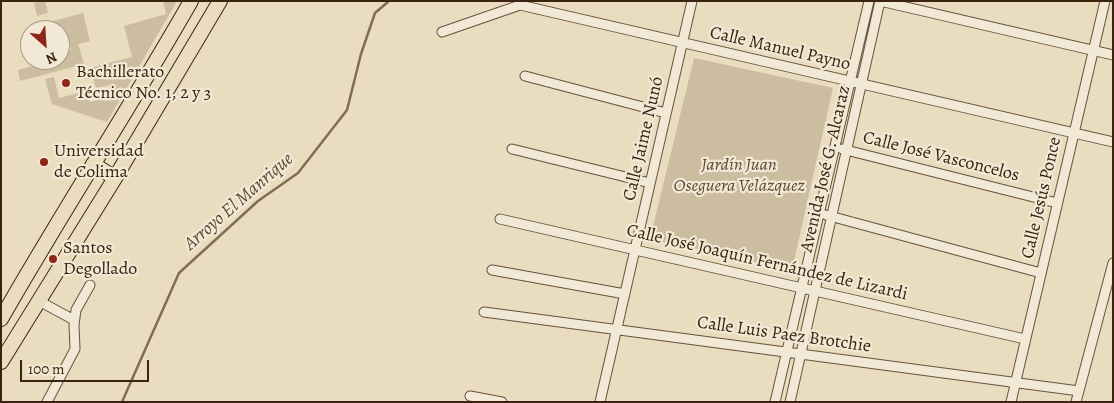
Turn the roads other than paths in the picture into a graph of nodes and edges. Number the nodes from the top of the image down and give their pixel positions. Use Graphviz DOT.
graph roads {
  1 [pos="191,1"];
  2 [pos="220,1"];
  3 [pos="692,1"];
  4 [pos="869,1"];
  5 [pos="880,1"];
  6 [pos="1105,1"];
  7 [pos="442,32"];
  8 [pos="682,43"];
  9 [pos="1093,51"];
  10 [pos="1113,55"];
  11 [pos="157,61"];
  12 [pos="178,72"];
  13 [pos="525,76"];
  14 [pos="850,82"];
  15 [pos="862,84"];
  16 [pos="666,113"];
  17 [pos="1074,133"];
  18 [pos="1113,142"];
  19 [pos="834,147"];
  20 [pos="512,149"];
  21 [pos="847,150"];
  22 [pos="93,164"];
  23 [pos="115,178"];
  24 [pos="650,183"];
  25 [pos="1057,203"];
  26 [pos="819,214"];
  27 [pos="832,217"];
  28 [pos="500,219"];
  29 [pos="635,249"];
  30 [pos="1113,263"];
  31 [pos="492,270"];
  32 [pos="1041,273"];
  33 [pos="90,284"];
  34 [pos="802,289"];
  35 [pos="815,292"];
  36 [pos="625,294"];
  37 [pos="39,301"];
  38 [pos="484,312"];
  39 [pos="1,319"];
  40 [pos="74,320"];
  41 [pos="617,330"];
  42 [pos="1025,340"];
  43 [pos="787,352"];
  44 [pos="801,354"];
  45 [pos="1,362"];
  46 [pos="1015,383"];
  47 [pos="1079,391"];
  48 [pos="470,396"];
  49 [pos="47,402"];
  50 [pos="502,402"];
  51 [pos="600,402"];
  52 [pos="775,402"];
  53 [pos="790,402"];
  54 [pos="1011,402"];
  55 [pos="1076,402"];
  1 -- 11 [label="main road"];
  2 -- 12 [label="main road"];
  3 -- 8 [label="street, Calle Jaime Nunó"];
  4 -- 14 [label="street, Avenida José G. Alcaraz"];
  5 -- 9 [label="street"];
  5 -- 15 [label="street, Avenida José G. Alcaraz"];
  6 -- 9 [label="street, Calle Jesús Ponce"];
  7 -- 8 [label="street, Calle Manuel Payno"];
  8 -- 14 [label="street, Calle Manuel Payno"];
  8 -- 16 [label="street, Calle Jaime Nunó"];
  9 -- 10 [label="street"];
  9 -- 17 [label="street, Calle Jesús Ponce"];
  11 -- 12 [label="main road"];
  11 -- 22 [label="main road"];
  12 -- 23 [label="main road"];
  13 -- 16 [label="street"];
  14 -- 15 [label="street, Calle Manuel Payno"];
  14 -- 19 [label="street, Avenida José G. Alcaraz"];
  15 -- 17 [label="street, Calle Manuel Payno"];
  15 -- 21 [label="street, Avenida José G. Alcaraz"];
  16 -- 24 [label="street, Calle Jaime Nunó"];
  17 -- 18 [label="street, Calle Manuel Payno"];
  17 -- 25 [label="street, Calle Jesús Ponce"];
  19 -- 21 [label="street, Calle José Vasconcelos"];
  19 -- 26 [label="street, Avenida José G. Alcaraz"];
  20 -- 24 [label="street"];
  21 -- 25 [label="street, Calle José Vasconcelos"];
  21 -- 27 [label="street, Avenida José G. Alcaraz"];
  22 -- 23 [label="main road"];
  22 -- 39 [label="main road"];
  23 -- 37 [label="main road"];
  24 -- 29 [label="street, Calle Jaime Nunó"];
  25 -- 32 [label="street, Calle Jesús Ponce"];
  26 -- 27 [label="street"];
  26 -- 34 [label="street, Avenida José G. Alcaraz"];
  27 -- 32 [label="street"];
  27 -- 35 [label="street, Avenida José G. Alcaraz"];
  28 -- 29 [label="street, Calle José Joaquín Fernández de Lizardi"];
  29 -- 34 [label="street, Calle José Joaquín Fernández de Lizardi"];
  29 -- 36 [label="street, Calle Jaime Nunó"];
  30 -- 47 [label="street"];
  31 -- 36 [label="street"];
  32 -- 42 [label="street, Calle Jesús Ponce"];
  33 -- 40 [label="street"];
  34 -- 35 [label="street, Calle José Joaquín Fernández de Lizardi"];
  34 -- 43 [label="street, Avenida José G. Alcaraz"];
  35 -- 42 [label="street, Calle José Joaquín Fernández de Lizardi"];
  35 -- 44 [label="street, Avenida José G. Alcaraz"];
  36 -- 41 [label="street, Calle Jaime Nunó"];
  37 -- 40 [label="street"];
  37 -- 45 [label="main road"];
  38 -- 41 [label="street, Calle Luis Paez Brotchie"];
  40 -- 49 [label="street"];
  41 -- 43 [label="street, Calle Luis Paez Brotchie"];
  41 -- 51 [label="street, Calle Jaime Nunó"];
  42 -- 46 [label="street, Calle Jesús Ponce"];
  43 -- 44 [label="street, Calle Luis Paez Brotchie"];
  43 -- 52 [label="street, Avenida José G. Alcaraz"];
  44 -- 46 [label="street, Calle Luis Paez Brotchie"];
  44 -- 53 [label="street, Avenida José G. Alcaraz"];
  46 -- 47 [label="street, Calle Luis Paez Brotchie"];
  46 -- 54 [label="street, Calle Jesús Ponce"];
  47 -- 55 [label="street"];
  48 -- 50 [label="street"];
}
